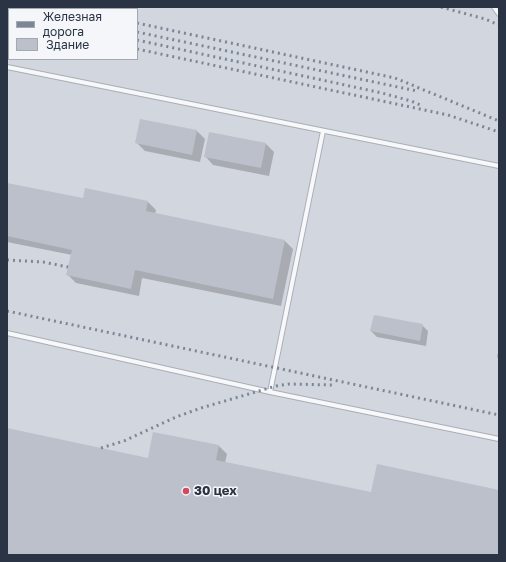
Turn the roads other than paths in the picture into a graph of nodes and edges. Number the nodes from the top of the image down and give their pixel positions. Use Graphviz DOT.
graph roads {
  1 [pos="494,7"];
  2 [pos="499,14"];
  3 [pos="7,67"];
  4 [pos="324,131"];
  5 [pos="499,166"];
  6 [pos="7,333"];
  7 [pos="270,392"];
  8 [pos="499,439"];
  1 -- 2 [label="lane"];
  3 -- 4 [label="lane"];
  4 -- 5 [label="lane"];
  4 -- 7 [label="lane"];
  6 -- 7 [label="lane"];
  7 -- 8 [label="lane"];
}
